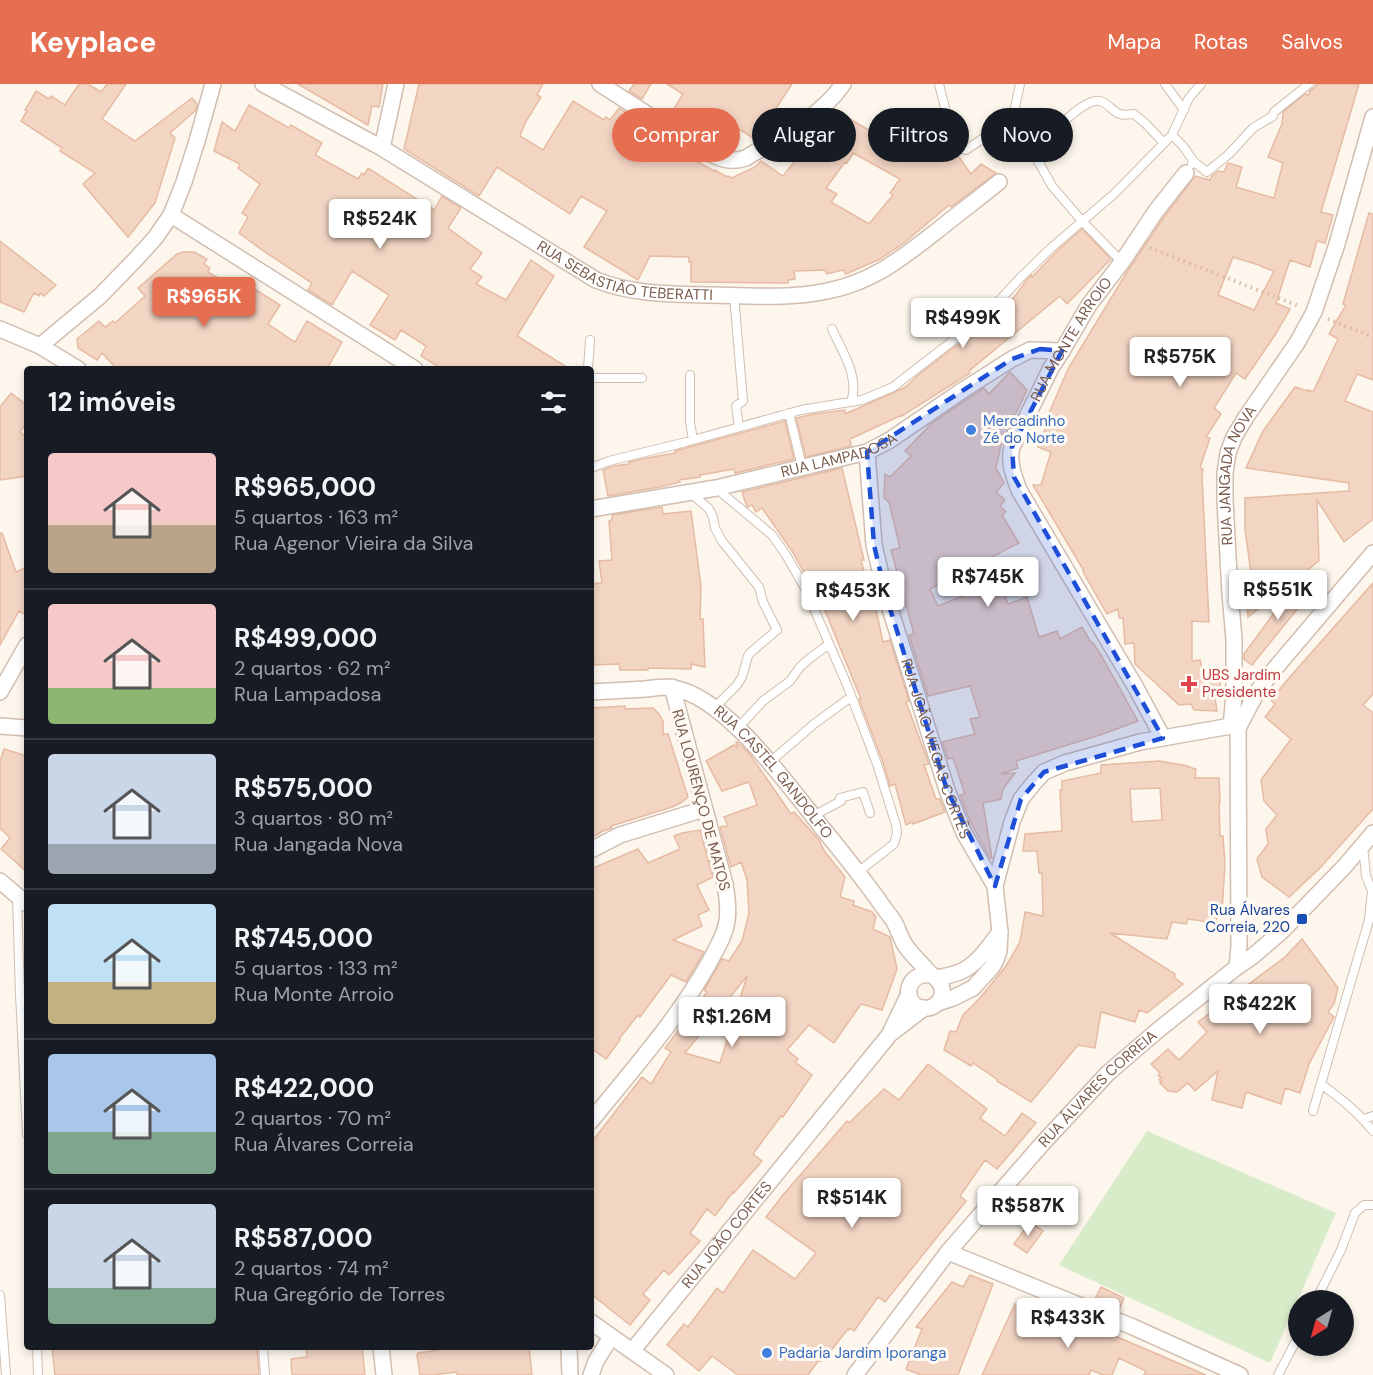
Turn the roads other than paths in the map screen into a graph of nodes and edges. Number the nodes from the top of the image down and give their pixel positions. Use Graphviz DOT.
graph roads {
  1 [pos="213,84"];
  2 [pos="263,84"];
  3 [pos="396,84"];
  4 [pos="600,84"];
  5 [pos="939,84"];
  6 [pos="1020,84"];
  7 [pos="1165,84"];
  8 [pos="1309,84"];
  9 [pos="844,85"];
  10 [pos="1198,85"];
  11 [pos="945,108"];
  12 [pos="1015,108"];
  13 [pos="1184,110"];
  14 [pos="1073,113"];
  15 [pos="1373,117"];
  16 [pos="1172,135"];
  17 [pos="1164,143"];
  18 [pos="382,148"];
  19 [pos="1039,162"];
  20 [pos="1190,167"];
  21 [pos="999,182"];
  22 [pos="171,215"];
  23 [pos="1082,221"];
  24 [pos="1122,262"];
  25 [pos="734,295"];
  26 [pos="0,329"];
  27 [pos="832,329"];
  28 [pos="590,340"];
  29 [pos="40,346"];
  30 [pos="1062,351"];
  31 [pos="73,366"];
  32 [pos="410,366"];
  33 [pos="588,366"];
  34 [pos="690,375"];
  35 [pos="594,378"];
  36 [pos="642,378"];
  37 [pos="851,402"];
  38 [pos="789,413"];
  39 [pos="739,427"];
  40 [pos="693,440"];
  41 [pos="867,452"];
  42 [pos="594,467"];
  43 [pos="802,467"];
  44 [pos="716,488"];
  45 [pos="690,492"];
  46 [pos="594,508"];
  47 [pos="1373,553"];
  48 [pos="829,644"];
  49 [pos="24,650"];
  50 [pos="672,687"];
  51 [pos="0,692"];
  52 [pos="594,692"];
  53 [pos="851,697"];
  54 [pos="714,708"];
  55 [pos="0,726"];
  56 [pos="1235,727"];
  57 [pos="24,728"];
  58 [pos="738,728"];
  59 [pos="1163,738"];
  60 [pos="770,762"];
  61 [pos="704,809"];
  62 [pos="870,813"];
  63 [pos="813,816"];
  64 [pos="1373,833"];
  65 [pos="1363,846"];
  66 [pos="594,848"];
  67 [pos="858,872"];
  68 [pos="0,881"];
  69 [pos="996,886"];
  70 [pos="1373,891"];
  71 [pos="22,900"];
  72 [pos="1371,922"];
  73 [pos="1000,932"];
  74 [pos="904,944"];
  75 [pos="1237,967"];
  76 [pos="933,977"];
  77 [pos="910,988"];
  78 [pos="931,1006"];
  79 [pos="890,1034"];
  80 [pos="24,1049"];
  81 [pos="1321,1084"];
  82 [pos="1313,1111"];
  83 [pos="1373,1116"];
  84 [pos="594,1117"];
  85 [pos="1363,1119"];
  86 [pos="1373,1131"];
  87 [pos="1373,1205"];
  88 [pos="948,1252"];
  89 [pos="1321,1290"];
  90 [pos="0,1295"];
  91 [pos="594,1324"];
  92 [pos="611,1337"];
  93 [pos="37,1350"];
  94 [pos="263,1350"];
  95 [pos="381,1350"];
  96 [pos="569,1350"];
  97 [pos="632,1351"];
  98 [pos="1288,1356"];
  99 [pos="6,1375"];
  100 [pos="38,1375"];
  101 [pos="265,1375"];
  102 [pos="384,1375"];
  103 [pos="570,1375"];
  104 [pos="591,1375"];
  105 [pos="666,1375"];
  106 [pos="855,1375"];
  107 [pos="1240,1375"];
  108 [pos="1278,1375"];
  1 -- 22 [label="street"];
  2 -- 18 [label="street, RUA SEBASTIÃO TEBERATTI"];
  3 -- 18 [label="street"];
  4 -- 9 [label="street"];
  5 -- 11 [label="lane"];
  6 -- 12 [label="lane"];
  7 -- 13 [label="lane"];
  8 -- 20 [label="lane"];
  10 -- 13 [label="lane"];
  13 -- 16 [label="lane"];
  14 -- 17 [label="lane"];
  15 -- 56 [label="street, RUA JANGADA NOVA"];
  16 -- 17 [label="lane"];
  16 -- 20 [label="lane"];
  17 -- 23 [label="lane"];
  18 -- 25 [label="street, RUA SEBASTIÃO TEBERATTI"];
  19 -- 23 [label="lane"];
  20 -- 24 [label="street, RUA MONTE ARROIO"];
  21 -- 25 [label="street, RUA SEBASTIÃO TEBERATTI"];
  22 -- 29 [label="street"];
  22 -- 32 [label="street"];
  23 -- 24 [label="lane"];
  23 -- 37 [label="lane"];
  24 -- 30 [label="street, RUA MONTE ARROIO"];
  25 -- 39 [label="lane"];
  26 -- 29 [label="street"];
  27 -- 37 [label="lane"];
  28 -- 33 [label="lane"];
  29 -- 31 [label="street"];
  30 -- 41 [label="street, RUA LAMPADOSA"];
  30 -- 59 [label="street, RUA MONTE ARROIO"];
  34 -- 40 [label="lane"];
  35 -- 36 [label="lane"];
  37 -- 38 [label="lane"];
  38 -- 39 [label="lane"];
  38 -- 43 [label="lane"];
  39 -- 40 [label="lane"];
  40 -- 42 [label="lane"];
  41 -- 43 [label="street, RUA LAMPADOSA"];
  41 -- 69 [label="street, RUA JOÃO VIEGAS CORTÊS"];
  43 -- 44 [label="street, RUA LAMPADOSA"];
  44 -- 45 [label="street, RUA LAMPADOSA"];
  44 -- 48 [label="lane"];
  45 -- 46 [label="street, RUA LAMPADOSA"];
  45 -- 54 [label="lane"];
  47 -- 56 [label="street"];
  48 -- 53 [label="lane"];
  48 -- 58 [label="lane"];
  49 -- 51 [label="street"];
  50 -- 52 [label="street, RUA CASTEL GANDOLFO"];
  50 -- 54 [label="street, RUA CASTEL GANDOLFO"];
  50 -- 61 [label="street, RUA LOURENÇO DE MATOS"];
  53 -- 60 [label="lane"];
  53 -- 67 [label="lane"];
  54 -- 58 [label="street, RUA CASTEL GANDOLFO"];
  55 -- 57 [label="street"];
  56 -- 59 [label="street"];
  56 -- 75 [label="street, RUA JANGADA NOVA"];
  58 -- 60 [label="street, RUA CASTEL GANDOLFO"];
  59 -- 69 [label="street"];
  60 -- 63 [label="street, RUA CASTEL GANDOLFO"];
  61 -- 66 [label="street"];
  61 -- 84 [label="street, RUA LOURENÇO DE MATOS"];
  62 -- 63 [label="lane"];
  63 -- 67 [label="street, RUA CASTEL GANDOLFO"];
  64 -- 65 [label="street, RUA ÁLVARES CORREIA"];
  65 -- 70 [label="lane"];
  65 -- 75 [label="street, RUA ÁLVARES CORREIA"];
  67 -- 74 [label="street, RUA CASTEL GANDOLFO"];
  68 -- 71 [label="street"];
  69 -- 73 [label="street, RUA JOÃO VIEGAS CORTÊS"];
  70 -- 72 [label="lane"];
  71 -- 80 [label="lane"];
  72 -- 81 [label="lane"];
  73 -- 76 [label="street"];
  73 -- 78 [label="street, RUA JOÃO VIEGAS CORTÊS"];
  74 -- 76 [label="street, RUA CASTEL GANDOLFO"];
  74 -- 77 [label="street, RUA CASTEL GANDOLFO"];
  75 -- 88 [label="street, RUA ÁLVARES CORREIA"];
  76 -- 77 [label="street"];
  76 -- 78 [label="street"];
  77 -- 78 [label="street"];
  77 -- 79 [label="street"];
  78 -- 79 [label="street, RUA JOÃO VIEGAS CORTÊS"];
  79 -- 97 [label="street, RUA JOÃO CORTES"];
  81 -- 82 [label="lane"];
  81 -- 85 [label="lane"];
  83 -- 85 [label="lane"];
  85 -- 86 [label="lane"];
  87 -- 89 [label="lane"];
  88 -- 106 [label="street, RUA ÁLVARES CORREIA"];
  88 -- 107 [label="street"];
  90 -- 99 [label="lane"];
  91 -- 92 [label="street"];
  92 -- 97 [label="street"];
  92 -- 104 [label="street"];
  93 -- 100 [label="lane"];
  94 -- 101 [label="lane"];
  95 -- 102 [label="street"];
  96 -- 103 [label="street"];
  97 -- 105 [label="street"];
  98 -- 108 [label="lane"];
}
